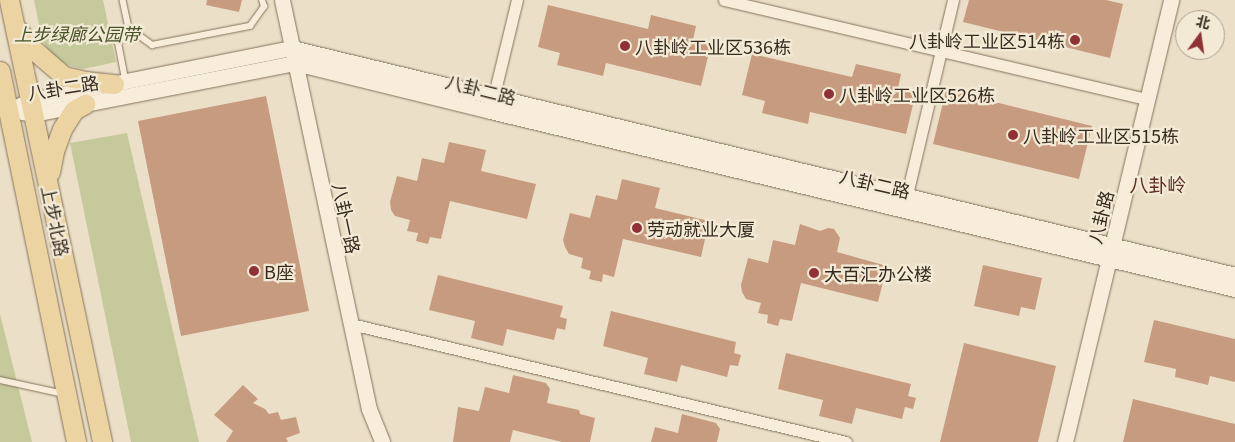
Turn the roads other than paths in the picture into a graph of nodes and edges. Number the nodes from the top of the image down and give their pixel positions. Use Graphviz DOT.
graph roads {
  1 [pos="8,0"];
  2 [pos="123,0"];
  3 [pos="262,0"];
  4 [pos="517,0"];
  5 [pos="724,0"];
  6 [pos="953,0"];
  7 [pos="1171,0"];
  8 [pos="737,1"];
  9 [pos="285,5"];
  10 [pos="14,24"];
  11 [pos="129,28"];
  12 [pos="941,51"];
  13 [pos="294,55"];
  14 [pos="0,71"];
  15 [pos="120,82"];
  16 [pos="1147,99"];
  17 [pos="84,104"];
  18 [pos="492,104"];
  19 [pos="32,107"];
  20 [pos="8,111"];
  21 [pos="48,183"];
  22 [pos="906,202"];
  23 [pos="1113,245"];
  24 [pos="1109,260"];
  25 [pos="1235,275"];
  26 [pos="1235,289"];
  27 [pos="351,324"];
  28 [pos="0,380"];
  29 [pos="67,395"];
  30 [pos="76,442"];
  31 [pos="102,442"];
  32 [pos="382,442"];
  33 [pos="846,442"];
  34 [pos="1066,442"];
  1 -- 10 [label="main road, 上步北路"];
  2 -- 11 [label="lane"];
  3 -- 11 [label="lane"];
  4 -- 18 [label="street"];
  5 -- 8 [label="street"];
  6 -- 12 [label="street"];
  7 -- 16 [label="street, 八卦路"];
  8 -- 12 [label="street"];
  9 -- 13 [label="street, 八卦一路"];
  10 -- 15 [label="main road"];
  10 -- 19 [label="main road, 上步北路"];
  11 -- 15 [label="lane"];
  12 -- 16 [label="street"];
  12 -- 22 [label="street"];
  13 -- 15 [label="street, 八卦二路"];
  13 -- 17 [label="street, 八卦二路"];
  13 -- 18 [label="street, 八卦二路"];
  13 -- 27 [label="street, 八卦一路"];
  14 -- 20 [label="main road, 上步北路"];
  15 -- 19 [label="street, 八卦二路"];
  16 -- 23 [label="street, 八卦路"];
  17 -- 19 [label="street, 八卦二路"];
  17 -- 21 [label="main road"];
  18 -- 22 [label="street, 八卦二路"];
  19 -- 20 [label="street, 八卦二路"];
  19 -- 21 [label="main road, 上步北路"];
  20 -- 29 [label="main road, 上步北路"];
  21 -- 31 [label="main road, 上步北路"];
  22 -- 23 [label="street, 八卦二路"];
  22 -- 24 [label="street, 八卦二路"];
  23 -- 24 [label="street, 八卦路"];
  23 -- 25 [label="street, 八卦二路"];
  24 -- 26 [label="street, 八卦二路"];
  24 -- 34 [label="street, 八卦路"];
  27 -- 32 [label="street, 八卦一路"];
  27 -- 33 [label="street"];
  28 -- 29 [label="lane"];
  29 -- 30 [label="main road, 上步北路"];
}
